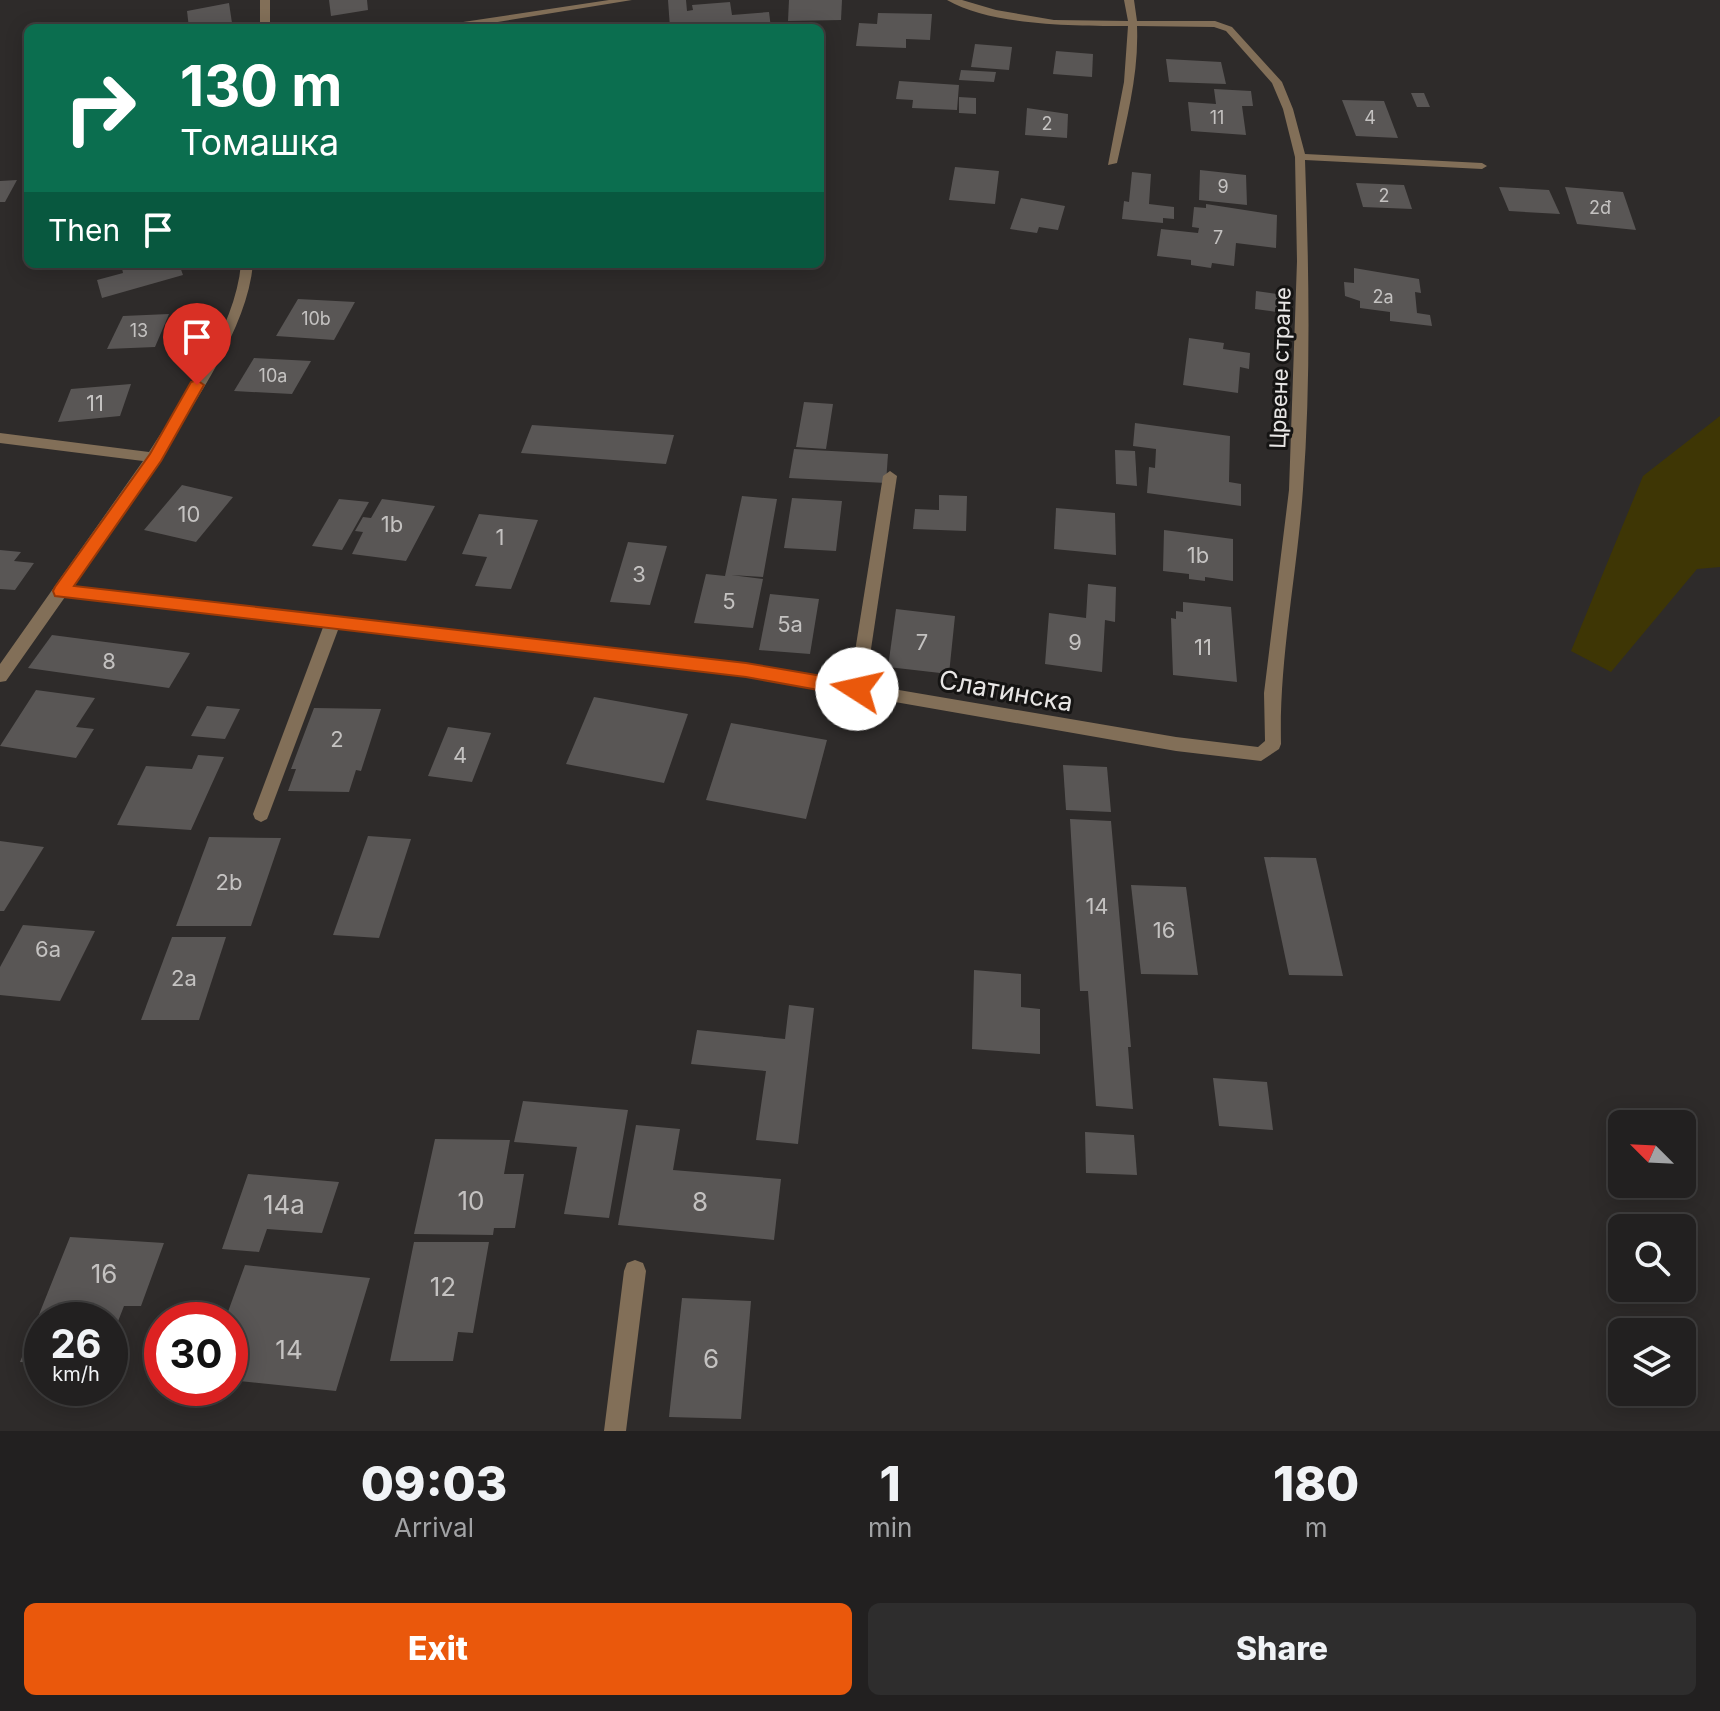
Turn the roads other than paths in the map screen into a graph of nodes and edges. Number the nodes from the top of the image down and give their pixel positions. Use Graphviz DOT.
graph roads {
  1 [pos="265,0"];
  2 [pos="627,0"];
  3 [pos="952,0"];
  4 [pos="1129,0"];
  5 [pos="1134,23"];
  6 [pos="265,24"];
  7 [pos="469,24"];
  8 [pos="1300,157"];
  9 [pos="1112,163"];
  10 [pos="1482,166"];
  11 [pos="247,268"];
  12 [pos="0,438"];
  13 [pos="155,458"];
  14 [pos="890,476"];
  15 [pos="61,591"];
  16 [pos="333,622"];
  17 [pos="0,676"];
  18 [pos="857,689"];
  19 [pos="1273,744"];
  20 [pos="261,814"];
  21 [pos="635,1271"];
  22 [pos="615,1431"];
  1 -- 6 [label="street"];
  2 -- 7 [label="street"];
  3 -- 5 [label="street"];
  4 -- 5 [label="street"];
  5 -- 8 [label="street, Црвене стране"];
  5 -- 9 [label="street"];
  8 -- 10 [label="street"];
  8 -- 19 [label="street, Црвене стране"];
  11 -- 13 [label="street"];
  12 -- 13 [label="street"];
  13 -- 15 [label="street"];
  14 -- 18 [label="street"];
  15 -- 16 [label="street, Слатинска"];
  15 -- 17 [label="street"];
  16 -- 18 [label="street, Слатинска"];
  16 -- 20 [label="street"];
  18 -- 19 [label="street, Слатинска"];
  21 -- 22 [label="street"];
}
